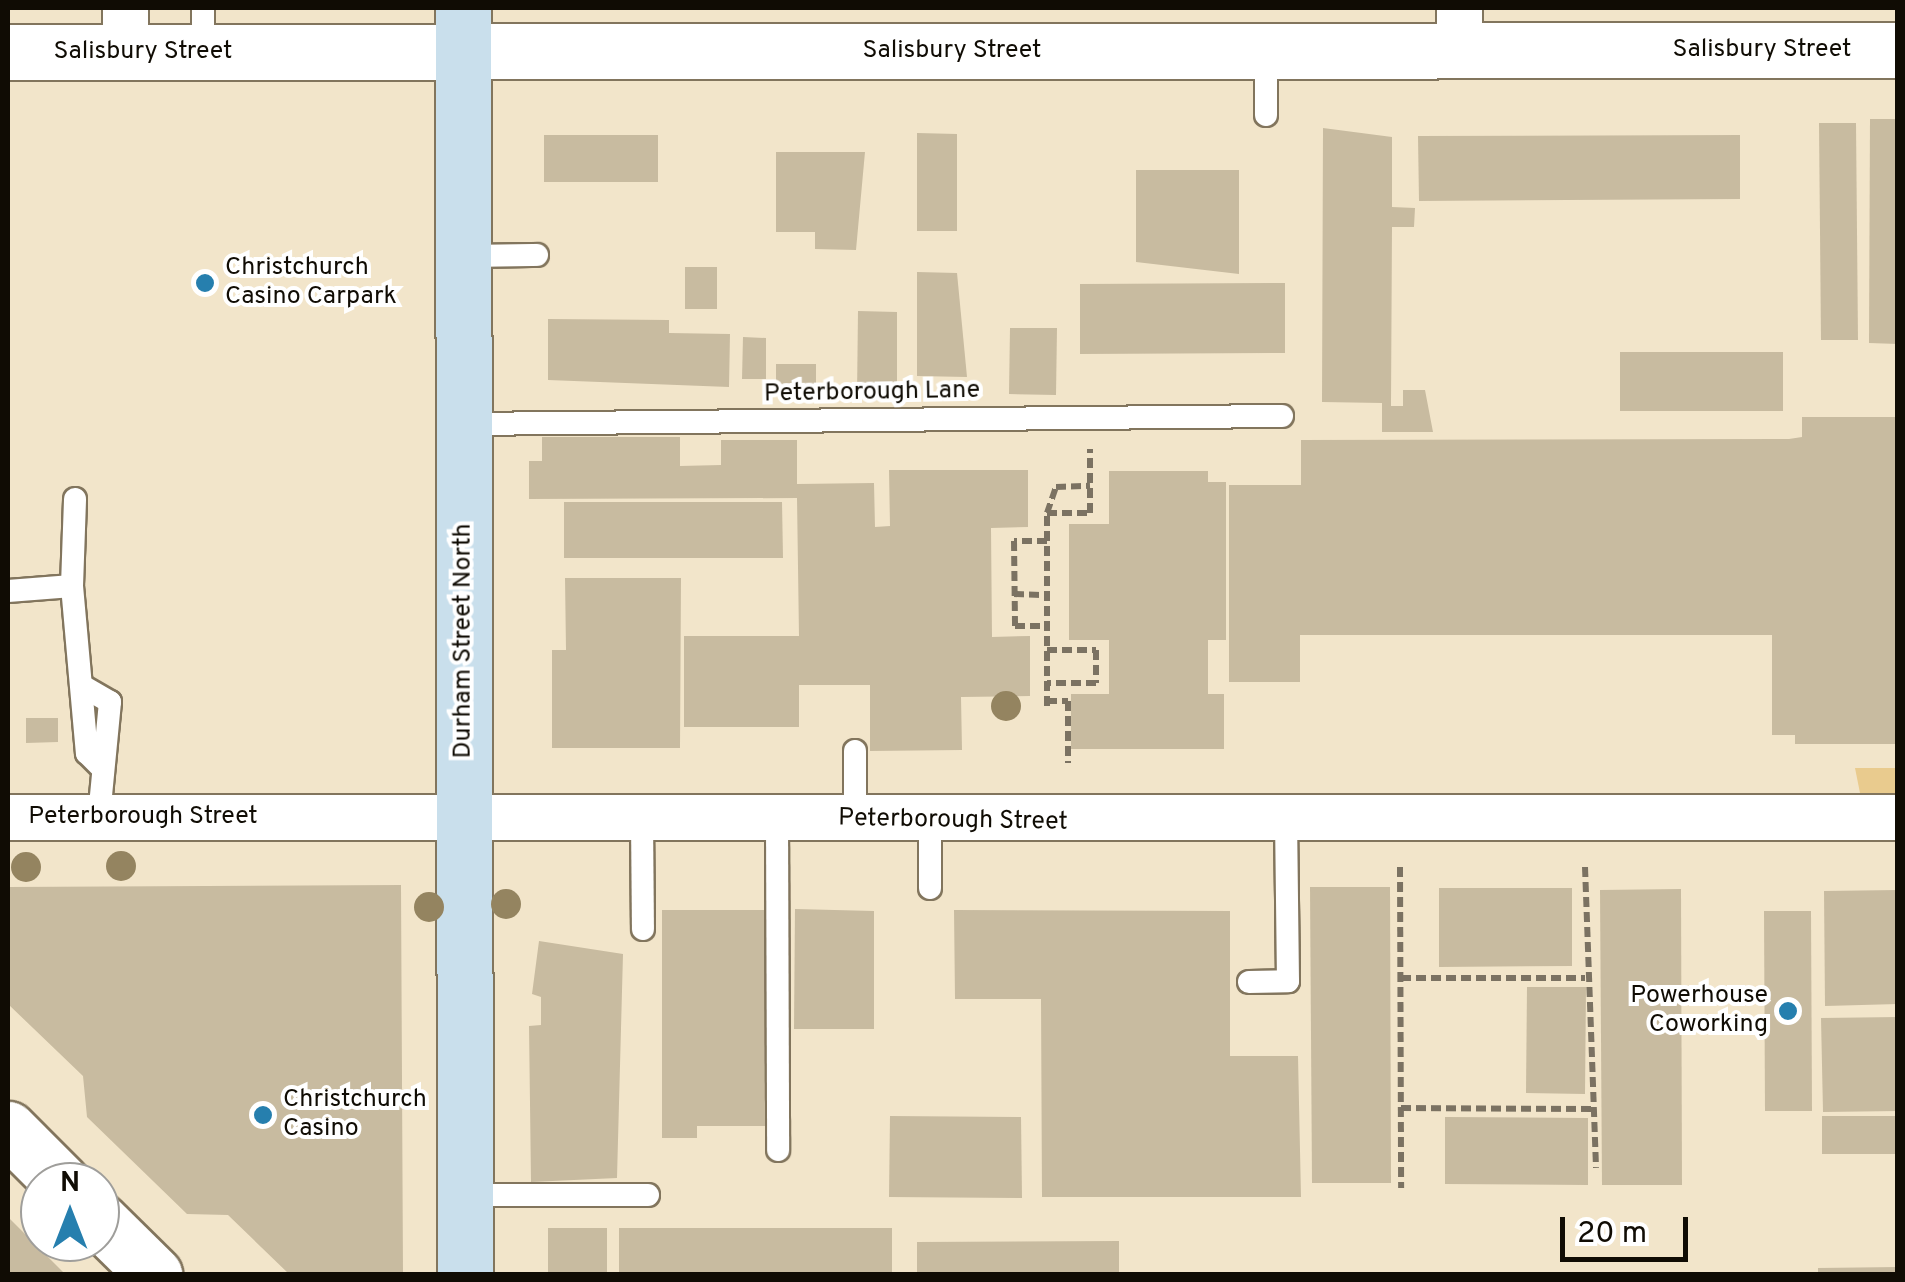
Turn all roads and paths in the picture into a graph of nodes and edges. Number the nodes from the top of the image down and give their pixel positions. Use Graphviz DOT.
graph roads {
  1 [pos="1459,29"];
  2 [pos="125,30"];
  3 [pos="203,30"];
  4 [pos="463,30"];
  5 [pos="1266,50"];
  6 [pos="1898,50"];
  7 [pos="8,52"];
  8 [pos="1266,115"];
  9 [pos="537,255"];
  10 [pos="464,256"];
  11 [pos="1282,416"];
  12 [pos="1090,418"];
  13 [pos="464,424"];
  14 [pos="1090,486"];
  15 [pos="75,499"];
  16 [pos="1048,513"];
  17 [pos="1048,541"];
  18 [pos="72,586"];
  19 [pos="8,591"];
  20 [pos="1014,594"];
  21 [pos="1048,595"];
  22 [pos="1048,626"];
  23 [pos="1048,650"];
  24 [pos="1048,682"];
  25 [pos="855,751"];
  26 [pos="1068,762"];
  27 [pos="464,817"];
  28 [pos="1898,817"];
  29 [pos="8,818"];
  30 [pos="99,818"];
  31 [pos="642,819"];
  32 [pos="777,820"];
  33 [pos="855,820"];
  34 [pos="930,821"];
  35 [pos="1286,822"];
  36 [pos="1585,866"];
  37 [pos="1400,867"];
  38 [pos="930,888"];
  39 [pos="643,929"];
  40 [pos="1401,978"];
  41 [pos="1585,978"];
  42 [pos="1249,982"];
  43 [pos="1401,1108"];
  44 [pos="1596,1109"];
  45 [pos="8,1129"];
  46 [pos="778,1150"];
  47 [pos="41,1162"];
  48 [pos="1596,1168"];
  49 [pos="1401,1188"];
  50 [pos="465,1194"];
  51 [pos="648,1194"];
  52 [pos="120,1241"];
  53 [pos="154,1274"];
  54 [pos="465,1274"];
  1 -- 5 [label="street, Salisbury Street"];
  1 -- 6 [label="street, Salisbury Street"];
  2 -- 3 [label="street, Salisbury Street"];
  2 -- 7 [label="street, Salisbury Street"];
  3 -- 4 [label="street, Salisbury Street"];
  4 -- 5 [label="street, Salisbury Street"];
  4 -- 10 [label="main road, Durham Street North"];
  5 -- 8 [label="lane"];
  9 -- 10 [label="lane"];
  10 -- 13 [label="main road, Durham Street North"];
  11 -- 12 [label="lane, Peterborough Lane"];
  12 -- 13 [label="lane, Peterborough Lane"];
  12 -- 14 [label="path"];
  13 -- 27 [label="main road, Durham Street North"];
  14 -- 16 [label="path"];
  14 -- 16 [label="path"];
  15 -- 18 [label="lane"];
  16 -- 17 [label="path"];
  17 -- 20 [label="path"];
  17 -- 21 [label="path"];
  18 -- 19 [label="lane"];
  18 -- 30 [label="lane"];
  20 -- 21 [label="path"];
  20 -- 22 [label="path"];
  21 -- 22 [label="path"];
  22 -- 23 [label="path"];
  23 -- 24 [label="path"];
  23 -- 24 [label="path"];
  24 -- 26 [label="path"];
  25 -- 33 [label="lane"];
  27 -- 30 [label="street, Peterborough Street"];
  27 -- 31 [label="street, Peterborough Street"];
  27 -- 50 [label="main road, Durham Street North"];
  28 -- 35 [label="street, Peterborough Street"];
  29 -- 30 [label="street, Peterborough Street"];
  31 -- 32 [label="street, Peterborough Street"];
  31 -- 39 [label="lane"];
  32 -- 33 [label="street, Peterborough Street"];
  32 -- 46 [label="lane"];
  33 -- 34 [label="street, Peterborough Street"];
  34 -- 35 [label="street, Peterborough Street"];
  34 -- 38 [label="lane"];
  35 -- 42 [label="lane"];
  36 -- 41 [label="path"];
  37 -- 40 [label="path"];
  40 -- 41 [label="path"];
  40 -- 43 [label="path"];
  41 -- 44 [label="path"];
  43 -- 44 [label="path"];
  43 -- 49 [label="path"];
  44 -- 48 [label="path"];
  45 -- 47 [label="street"];
  50 -- 51 [label="lane"];
  50 -- 54 [label="main road, Durham Street North"];
  52 -- 53 [label="street"];
}
